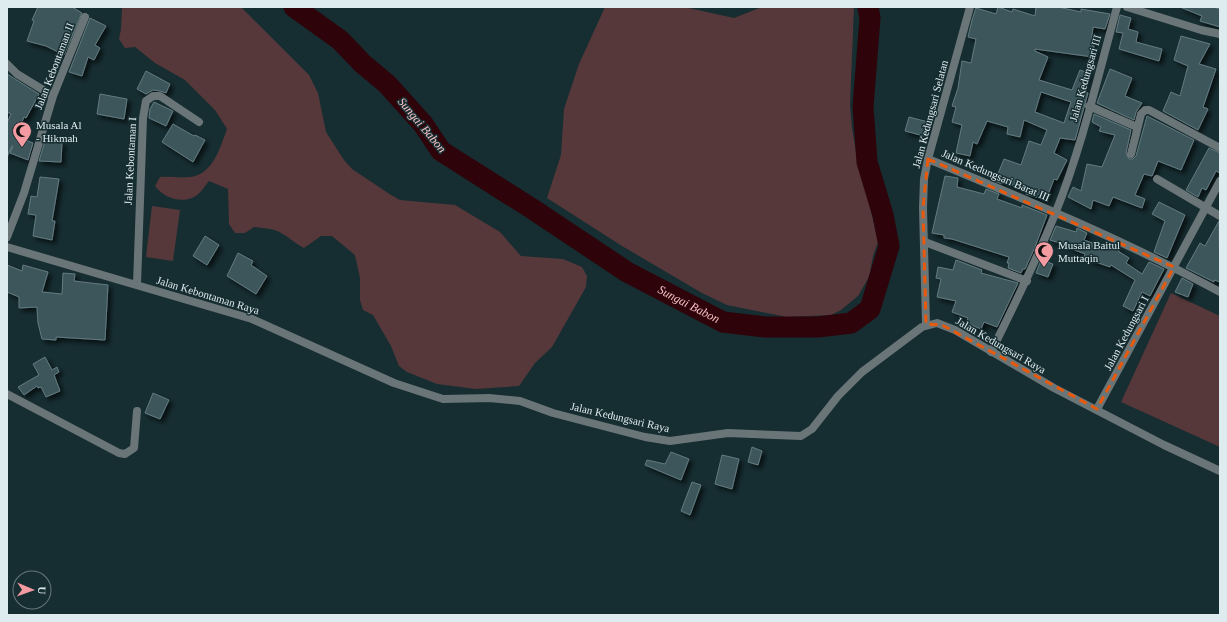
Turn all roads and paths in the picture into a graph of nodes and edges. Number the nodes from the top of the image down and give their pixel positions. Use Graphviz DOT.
graph roads {
  1 [pos="970,7"];
  2 [pos="1117,7"];
  3 [pos="1127,7"];
  4 [pos="85,17"];
  5 [pos="1220,34"];
  6 [pos="7,64"];
  7 [pos="53,96"];
  8 [pos="1089,106"];
  9 [pos="199,122"];
  10 [pos="1137,127"];
  11 [pos="1220,148"];
  12 [pos="1131,154"];
  13 [pos="928,159"];
  14 [pos="1157,179"];
  15 [pos="1220,181"];
  16 [pos="1207,208"];
  17 [pos="1056,213"];
  18 [pos="1220,216"];
  19 [pos="7,237"];
  20 [pos="925,242"];
  21 [pos="7,247"];
  22 [pos="1174,267"];
  23 [pos="1027,281"];
  24 [pos="137,284"];
  25 [pos="1220,292"];
  26 [pos="926,324"];
  27 [pos="991,352"];
  28 [pos="394,383"];
  29 [pos="7,394"];
  30 [pos="1097,409"];
  31 [pos="137,411"];
  32 [pos="1220,471"];
  1 -- 13 [label="street, Jalan Kedungsari Selatan"];
  2 -- 8 [label="street, Jalan Kedungsari III"];
  3 -- 5 [label="street"];
  4 -- 7 [label="street, Jalan Kebontaman II"];
  6 -- 7 [label="street"];
  7 -- 19 [label="street, Jalan Kebontaman II"];
  8 -- 10 [label="street"];
  8 -- 17 [label="street, Jalan Kedungsari III"];
  9 -- 24 [label="street, Jalan Kebontaman I"];
  10 -- 11 [label="street"];
  10 -- 12 [label="street"];
  13 -- 17 [label="street, Jalan Kedungsari Barat III"];
  13 -- 20 [label="street, Jalan Kedungsari Selatan"];
  14 -- 16 [label="street"];
  15 -- 16 [label="street, Jalan Kedungsari I"];
  16 -- 18 [label="street"];
  16 -- 22 [label="street, Jalan Kedungsari I"];
  17 -- 22 [label="street, Jalan Kedungsari Barat III"];
  17 -- 23 [label="street, Jalan Kedungsari III"];
  20 -- 23 [label="street"];
  20 -- 26 [label="street, Jalan Kedungsari Selatan"];
  21 -- 24 [label="street, Jalan Kebontaman Raya"];
  22 -- 25 [label="street, Jalan Kedungsari Barat III"];
  22 -- 30 [label="street, Jalan Kedungsari I"];
  23 -- 27 [label="street, Jalan Kedungsari III"];
  24 -- 28 [label="street, Jalan Kebontaman Raya"];
  26 -- 27 [label="street, Jalan Kedungsari Raya"];
  26 -- 28 [label="street, Jalan Kedungsari Raya"];
  27 -- 30 [label="street, Jalan Kedungsari Raya"];
  29 -- 31 [label="street"];
  30 -- 32 [label="street, Jalan Kedungsari Raya"];
}
